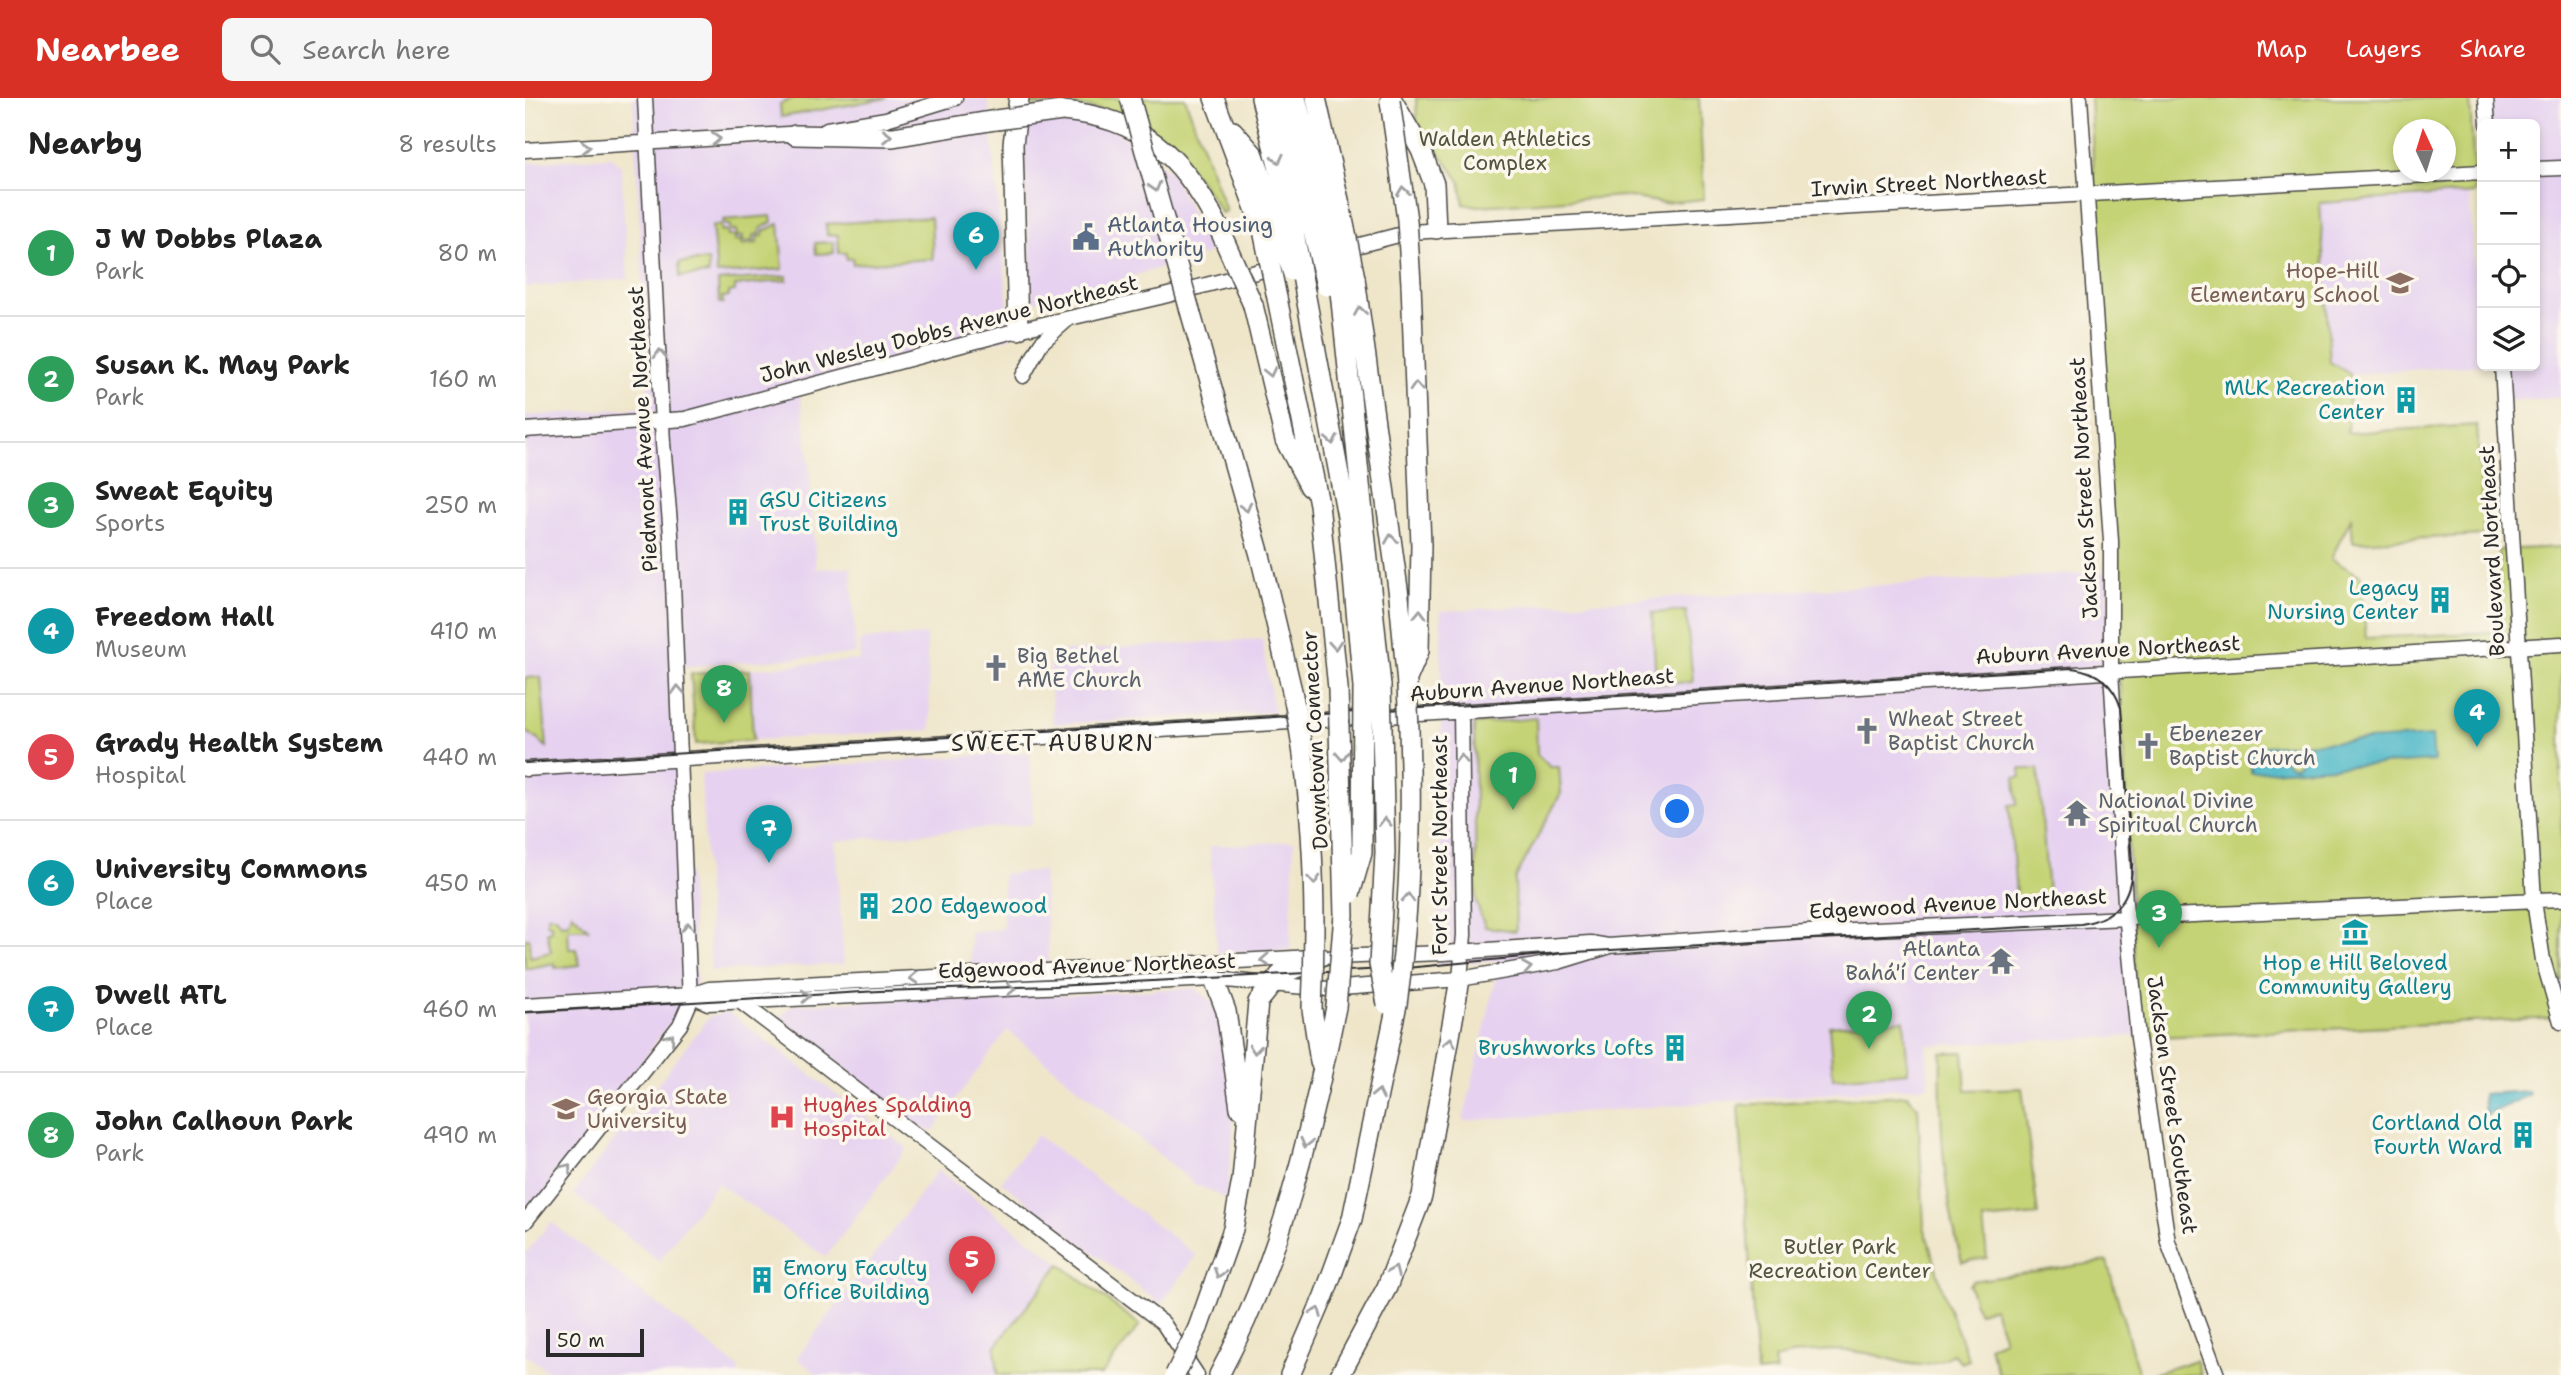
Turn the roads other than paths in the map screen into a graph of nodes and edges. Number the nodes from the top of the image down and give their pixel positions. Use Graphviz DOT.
graph roads {
  1 [pos="645,98"];
  2 [pos="955,98"];
  3 [pos="1019,98"];
  4 [pos="1130,98"];
  5 [pos="1214,98"];
  6 [pos="1261,98"];
  7 [pos="1280,98"];
  8 [pos="1296,98"];
  9 [pos="1316,98"];
  10 [pos="2080,98"];
  11 [pos="2486,98"];
  12 [pos="1391,99"];
  13 [pos="2488,119"];
  14 [pos="795,135"];
  15 [pos="648,143"];
  16 [pos="525,150"];
  17 [pos="2561,168"];
  18 [pos="2540,169"];
  19 [pos="2477,172"];
  20 [pos="2087,194"];
  21 [pos="1302,219"];
  22 [pos="1436,229"];
  23 [pos="1379,237"];
  24 [pos="1340,282"];
  25 [pos="1073,316"];
  26 [pos="1025,328"];
  27 [pos="2502,371"];
  28 [pos="1023,376"];
  29 [pos="663,422"];
  30 [pos="525,430"];
  31 [pos="1319,504"];
  32 [pos="2561,644"];
  33 [pos="2519,647"];
  34 [pos="2111,671"];
  35 [pos="1407,682"];
  36 [pos="1372,686"];
  37 [pos="1461,711"];
  38 [pos="682,758"];
  39 [pos="525,769"];
  40 [pos="2561,899"];
  41 [pos="2534,901"];
  42 [pos="1344,915"];
  43 [pos="2127,917"];
  44 [pos="1608,946"];
  45 [pos="1462,951"];
  46 [pos="1320,957"];
  47 [pos="1215,979"];
  48 [pos="1460,979"];
  49 [pos="1270,984"];
  50 [pos="691,995"];
  51 [pos="778,998"];
  52 [pos="738,1000"];
  53 [pos="1392,1004"];
  54 [pos="525,1005"];
  55 [pos="2561,1022"];
  56 [pos="771,1023"];
  57 [pos="1322,1077"];
  58 [pos="1243,1148"];
  59 [pos="525,1222"];
  60 [pos="1220,1372"];
  61 [pos="1175,1375"];
  62 [pos="1197,1375"];
  63 [pos="1290,1375"];
  64 [pos="1340,1375"];
  65 [pos="2217,1375"];
  1 -- 15 [label="street, Piedmont Avenue Northeast"];
  2 -- 14 [label="street"];
  3 -- 26 [label="highway"];
  4 -- 57 [label="highway, one-way, bridge"];
  5 -- 21 [label="highway, Downtown Connector"];
  6 -- 21 [label="highway, one-way"];
  7 -- 21 [label="highway"];
  8 -- 21 [label="highway"];
  9 -- 21 [label="highway, Downtown Connector"];
  10 -- 20 [label="street, Jackson Street Northeast"];
  11 -- 13 [label="street"];
  12 -- 22 [label="highway"];
  35 -- 12 [label="highway, one-way, bridge"];
  15 -- 14 [label="street, one-way"];
  14 -- 31 [label="highway, one-way, bridge"];
  16 -- 15 [label="street, one-way"];
  29 -- 15 [label="street, Piedmont Avenue Northeast, one-way"];
  17 -- 18 [label="street"];
  19 -- 20 [label="street, Irwin Street Northeast"];
  20 -- 22 [label="street, Irwin Street Northeast"];
  20 -- 34 [label="street, Jackson Street Northeast"];
  21 -- 24 [label="highway, bridge"];
  21 -- 24 [label="highway, Downtown Connector, bridge"];
  21 -- 31 [label="highway, Downtown Connector, bridge"];
  21 -- 36 [label="highway, one-way, bridge"];
  22 -- 23 [label="street, Irwin Street Northeast"];
  23 -- 25 [label="street, John Wesley Dobbs Avenue Northeast"];
  35 -- 24 [label="highway, Downtown Connector, one-way"];
  24 -- 36 [label="highway"];
  25 -- 26 [label="street, John Wesley Dobbs Avenue Northeast"];
  25 -- 28 [label="street"];
  26 -- 29 [label="street, John Wesley Dobbs Avenue Northeast"];
  27 -- 33 [label="street, Boulevard Northeast"];
  29 -- 30 [label="street, John Wesley Dobbs Avenue Northeast"];
  38 -- 29 [label="street, Piedmont Avenue Northeast, one-way"];
  31 -- 42 [label="highway, Downtown Connector, one-way, bridge"];
  32 -- 33 [label="street, Auburn Avenue Northeast"];
  33 -- 34 [label="street, Auburn Avenue Northeast"];
  33 -- 41 [label="street, Boulevard Northeast"];
  34 -- 37 [label="street, Auburn Avenue Northeast"];
  34 -- 43 [label="street, Jackson Street Northeast"];
  53 -- 35 [label="highway, Downtown Connector, one-way, bridge"];
  36 -- 42 [label="highway, bridge"];
  53 -- 36 [label="highway, one-way, bridge"];
  37 -- 38 [label="street, Auburn Avenue Northeast"];
  45 -- 37 [label="street, Fort Street Northeast, one-way"];
  38 -- 39 [label="street, Auburn Avenue Northeast"];
  50 -- 38 [label="street, Piedmont Avenue Northeast, one-way"];
  40 -- 41 [label="street, Edgewood Avenue Northeast"];
  41 -- 43 [label="street, Edgewood Avenue Northeast"];
  41 -- 55 [label="street, Boulevard Northeast"];
  42 -- 57 [label="highway, Downtown Connector, bridge"];
  43 -- 44 [label="street, Edgewood Avenue Northeast"];
  43 -- 65 [label="street, Jackson Street Southeast"];
  44 -- 45 [label="street, Edgewood Avenue Northeast"];
  48 -- 44 [label="street, Edgewood Avenue Northeast, one-way"];
  45 -- 46 [label="street, Edgewood Avenue Northeast"];
  45 -- 48 [label="street, Fort Street Northeast"];
  46 -- 49 [label="highway"];
  46 -- 50 [label="street, Edgewood Avenue Northeast, one-way"];
  47 -- 49 [label="street, Edgewood Avenue Northeast"];
  51 -- 47 [label="street, Edgewood Avenue Northeast, one-way"];
  47 -- 58 [label="highway"];
  48 -- 49 [label="street, Edgewood Avenue Northeast"];
  64 -- 48 [label="highway, one-way"];
  49 -- 58 [label="highway, one-way"];
  50 -- 52 [label="street, Edgewood Avenue Northeast"];
  50 -- 54 [label="street, Edgewood Avenue Northeast"];
  59 -- 50 [label="street, one-way"];
  51 -- 52 [label="street, Edgewood Avenue Northeast"];
  51 -- 56 [label="street"];
  52 -- 56 [label="street"];
  63 -- 53 [label="highway, one-way"];
  56 -- 62 [label="street"];
  57 -- 60 [label="highway, Downtown Connector, one-way"];
  58 -- 61 [label="highway, one-way, bridge"];
}
